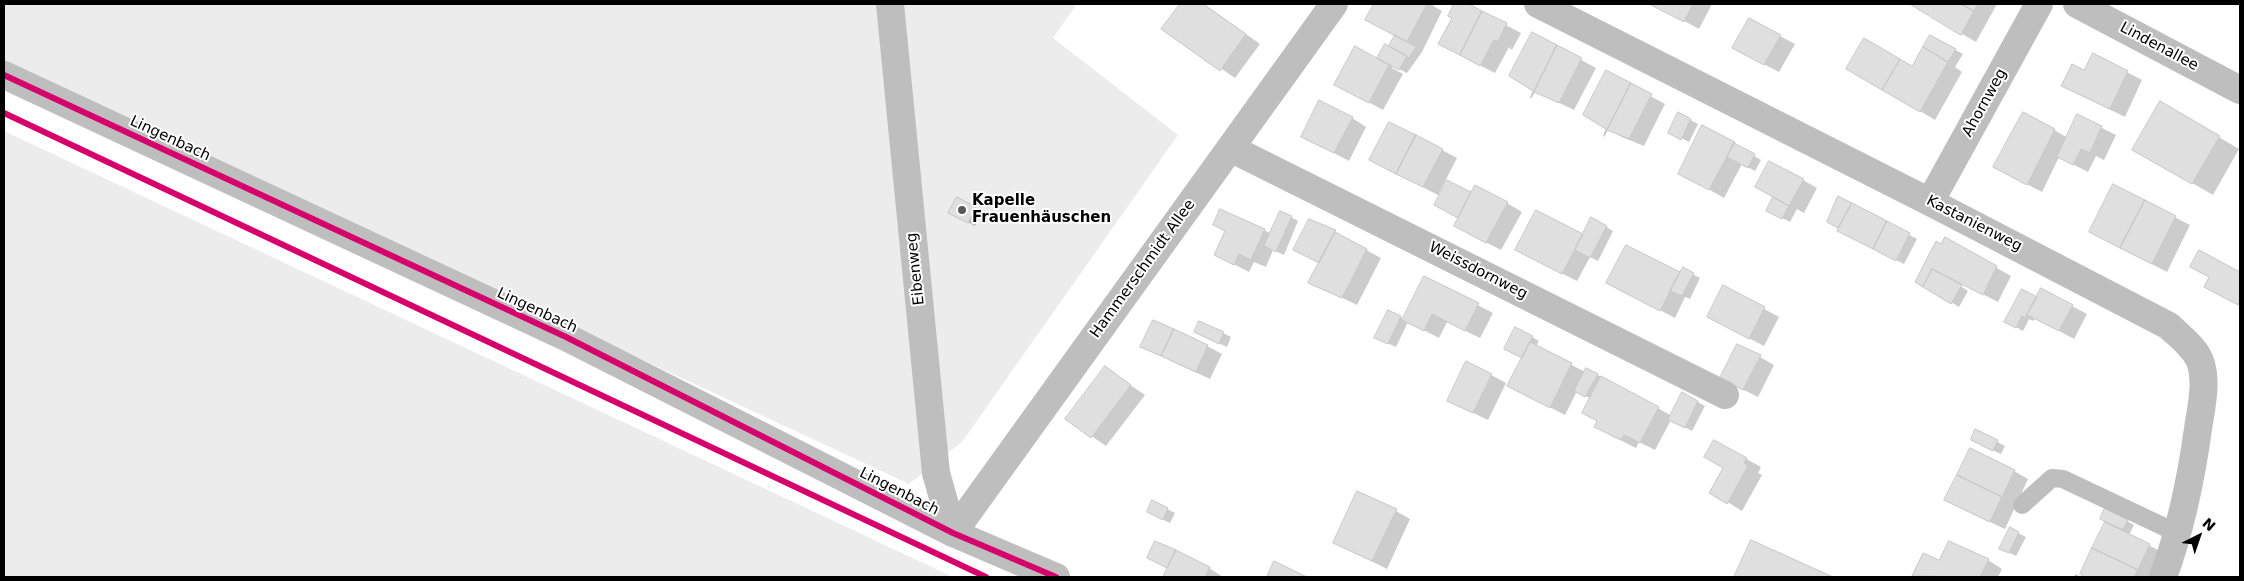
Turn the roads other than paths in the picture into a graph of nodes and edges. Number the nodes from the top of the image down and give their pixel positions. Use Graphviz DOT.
graph roads {
  1 [pos="890,4"];
  2 [pos="1334,4"];
  3 [pos="1538,4"];
  4 [pos="2039,4"];
  5 [pos="2077,4"];
  6 [pos="4,75"];
  7 [pos="2240,90"];
  8 [pos="1230,148"];
  9 [pos="1930,202"];
  10 [pos="1725,395"];
  11 [pos="2022,505"];
  12 [pos="953,533"];
  13 [pos="2177,533"];
  14 [pos="1056,577"];
  15 [pos="2163,577"];
  1 -- 12 [label="street, Eibenweg"];
  2 -- 8 [label="street, Hammerschmidt Allee"];
  3 -- 9 [label="street, Kastanienweg"];
  4 -- 9 [label="street, Ahornweg"];
  5 -- 7 [label="street, Lindenallee"];
  6 -- 12 [label="street, Lingenbach"];
  8 -- 10 [label="street, Weissdornweg"];
  8 -- 12 [label="street, Hammerschmidt Allee"];
  9 -- 13 [label="street, Kastanienweg"];
  11 -- 13 [label="lane"];
  12 -- 14 [label="street, Lingenbach"];
  13 -- 15 [label="street, Kastanienweg"];
}
